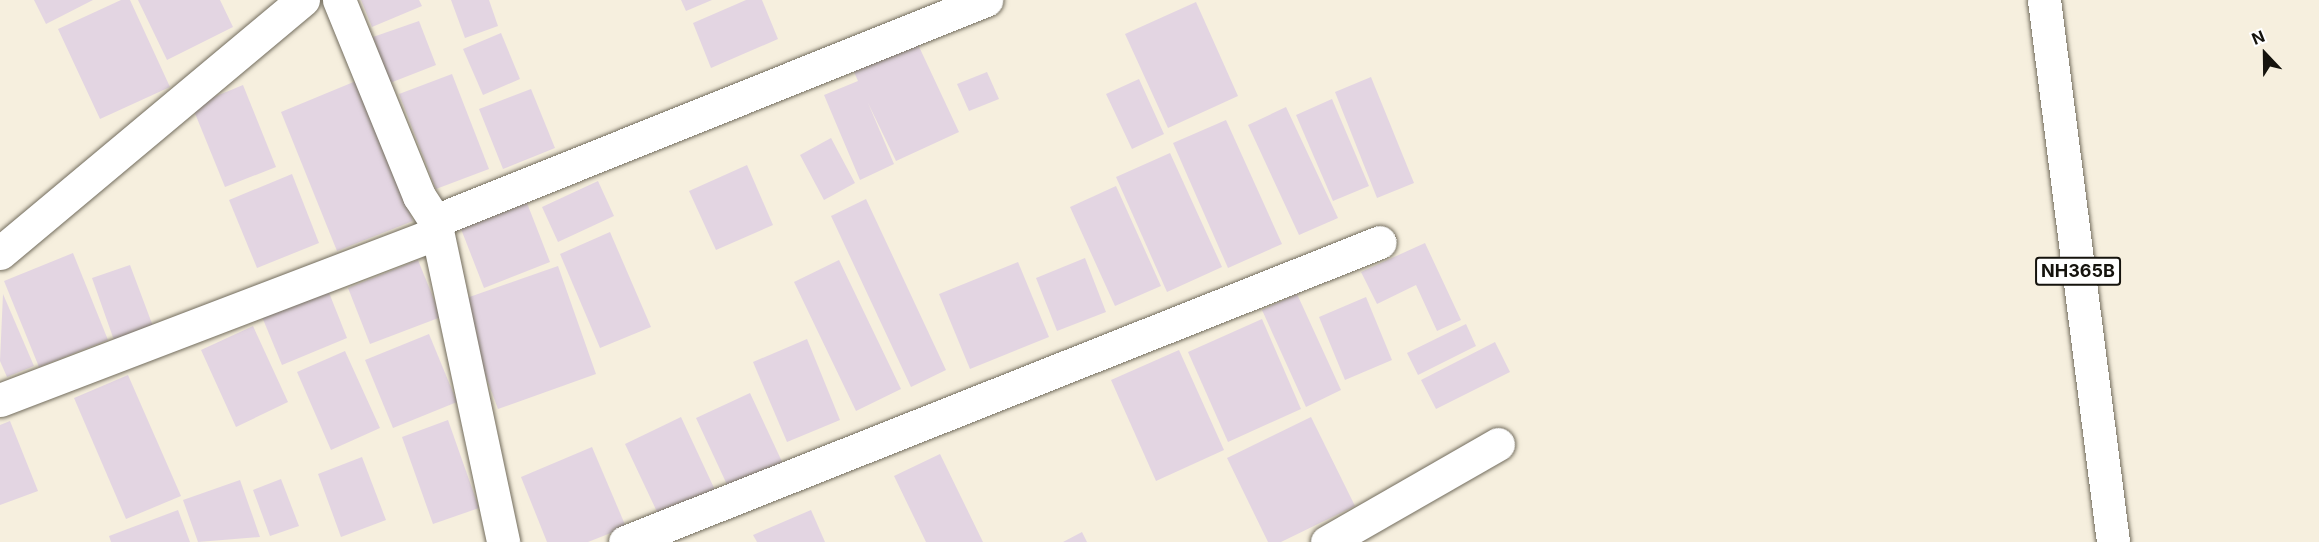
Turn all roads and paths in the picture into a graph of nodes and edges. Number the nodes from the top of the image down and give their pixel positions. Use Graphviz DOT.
graph roads {
  1 [pos="303,0"];
  2 [pos="339,0"];
  3 [pos="986,0"];
  4 [pos="2044,0"];
  5 [pos="435,221"];
  6 [pos="1380,242"];
  7 [pos="0,253"];
  8 [pos="0,400"];
  9 [pos="1498,444"];
  10 [pos="503,542"];
  11 [pos="625,542"];
  12 [pos="1327,542"];
  13 [pos="2113,542"];
  1 -- 7 [label="main road"];
  2 -- 5 [label="main road"];
  3 -- 5 [label="main road"];
  4 -- 13 [label="main road, NH365B"];
  5 -- 8 [label="main road"];
  5 -- 10 [label="main road"];
  6 -- 11 [label="main road"];
  9 -- 12 [label="main road"];
}
